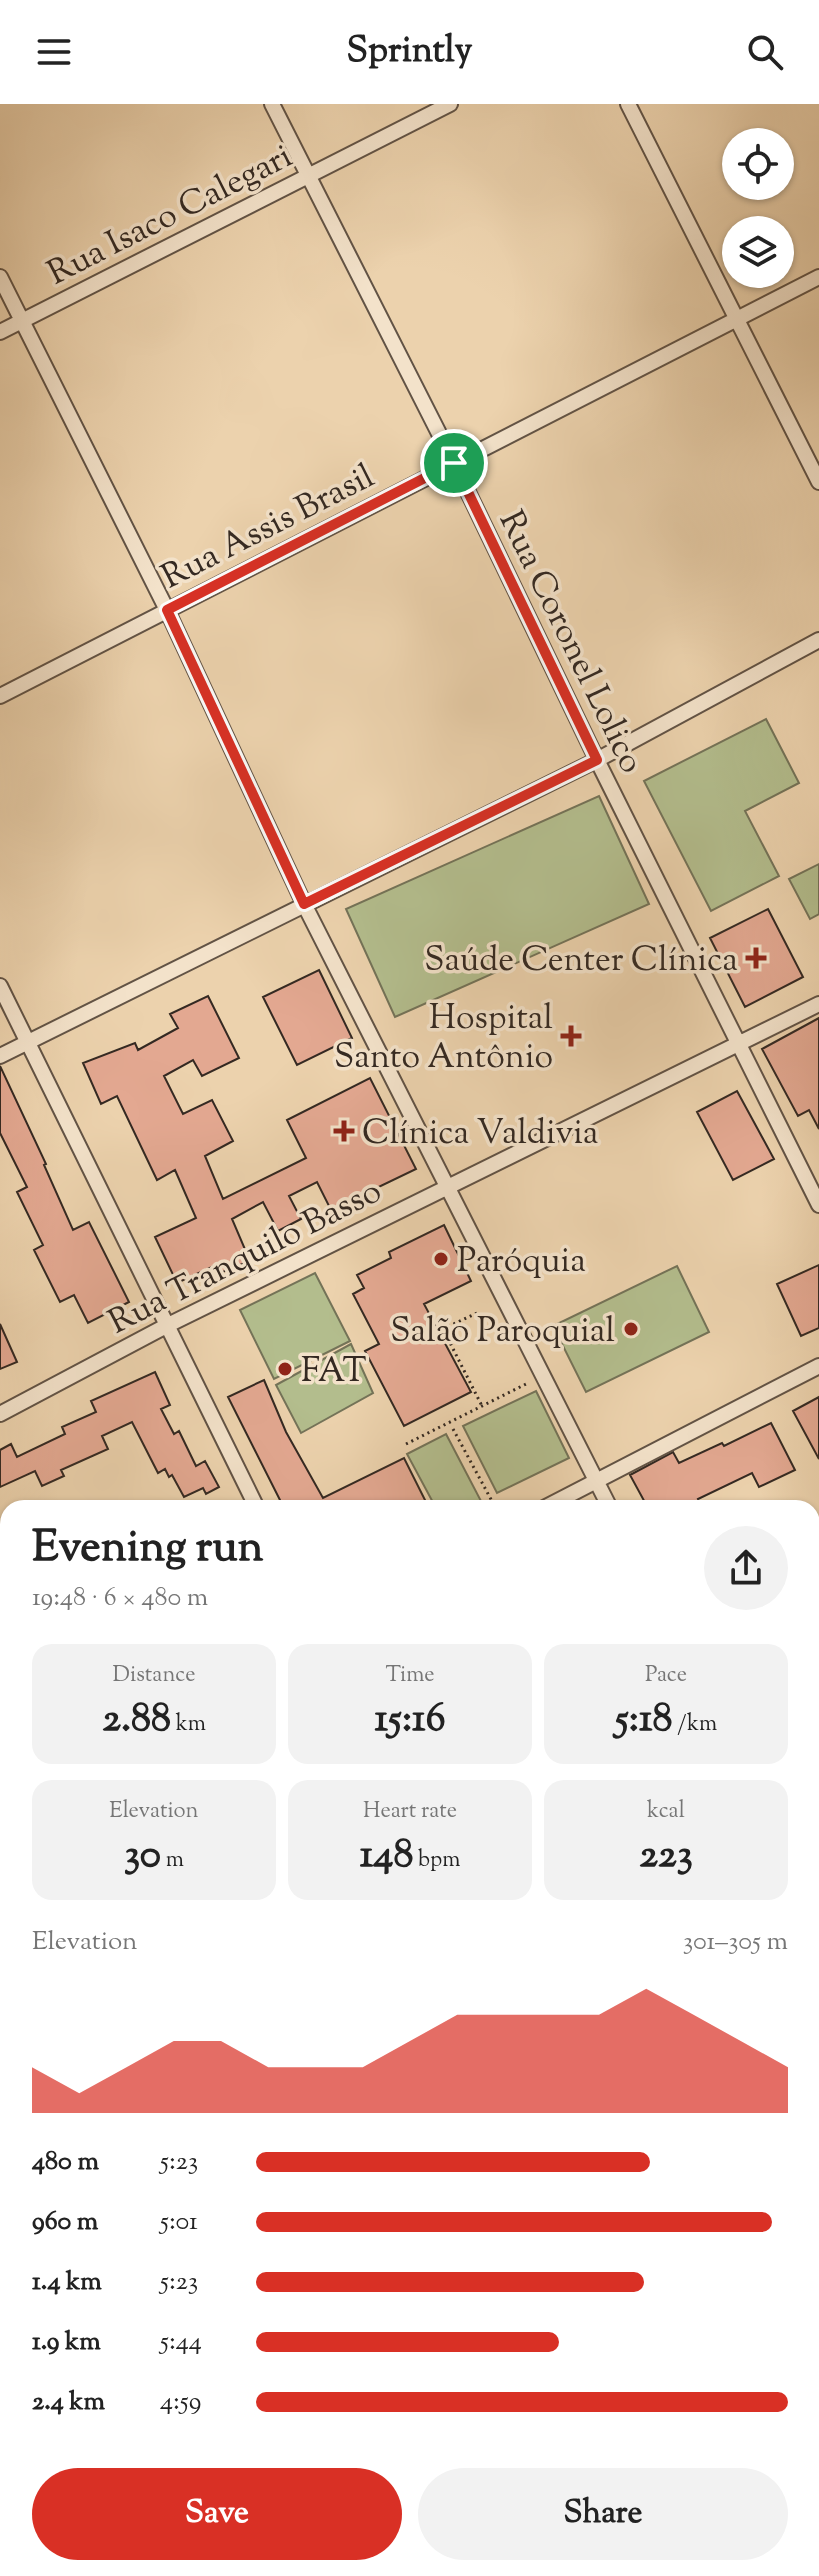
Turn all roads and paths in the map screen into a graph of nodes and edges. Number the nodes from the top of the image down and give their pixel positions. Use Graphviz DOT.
graph roads {
  1 [pos="272,104"];
  2 [pos="450,104"];
  3 [pos="628,104"];
  4 [pos="309,176"];
  5 [pos="0,277"];
  6 [pos="819,277"];
  7 [pos="737,319"];
  8 [pos="22,321"];
  9 [pos="0,332"];
  10 [pos="454,463"];
  11 [pos="819,482"];
  12 [pos="167,610"];
  13 [pos="819,640"];
  14 [pos="0,696"];
  15 [pos="597,760"];
  16 [pos="304,904"];
  17 [pos="0,986"];
  18 [pos="819,1004"];
  19 [pos="28,1042"];
  20 [pos="740,1043"];
  21 [pos="0,1056"];
  22 [pos="446,1187"];
  23 [pos="819,1205"];
  24 [pos="477,1313"];
  25 [pos="166,1326"];
  26 [pos="819,1366"];
  27 [pos="542,1376"];
  28 [pos="482,1406"];
  29 [pos="0,1414"];
  30 [pos="453,1429"];
  31 [pos="406,1444"];
  32 [pos="596,1481"];
  33 [pos="253,1500"];
  34 [pos="491,1500"];
  35 [pos="559,1500"];
  36 [pos="606,1500"];
  1 -- 4 [label="street, Rua Coronel Lolico"];
  2 -- 4 [label="street, Rua Isaco Calegari"];
  3 -- 7 [label="street"];
  4 -- 8 [label="street, Rua Isaco Calegari"];
  4 -- 10 [label="street, Rua Coronel Lolico"];
  5 -- 8 [label="street"];
  6 -- 7 [label="street, Rua Assis Brasil"];
  7 -- 10 [label="street, Rua Assis Brasil"];
  7 -- 11 [label="street"];
  8 -- 9 [label="street, Rua Isaco Calegari"];
  8 -- 12 [label="street"];
  10 -- 12 [label="street, Rua Assis Brasil"];
  10 -- 15 [label="street, Rua Coronel Lolico"];
  12 -- 14 [label="street, Rua Assis Brasil"];
  12 -- 16 [label="street"];
  13 -- 15 [label="street"];
  15 -- 16 [label="street"];
  15 -- 20 [label="street, Rua Coronel Lolico"];
  16 -- 19 [label="street"];
  16 -- 22 [label="street"];
  17 -- 19 [label="street"];
  18 -- 20 [label="street, Rua Tranquilo Basso"];
  19 -- 21 [label="street"];
  19 -- 25 [label="street"];
  20 -- 22 [label="street, Rua Tranquilo Basso"];
  20 -- 23 [label="street, Rua Coronel Lolico"];
  22 -- 25 [label="street, Rua Tranquilo Basso"];
  22 -- 27 [label="street"];
  24 -- 28 [label="path"];
  25 -- 29 [label="street, Rua Tranquilo Basso"];
  25 -- 33 [label="street"];
  26 -- 32 [label="street"];
  27 -- 28 [label="path"];
  27 -- 32 [label="street"];
  28 -- 31 [label="path"];
  30 -- 34 [label="path"];
  32 -- 35 [label="street"];
  32 -- 36 [label="street"];
}
